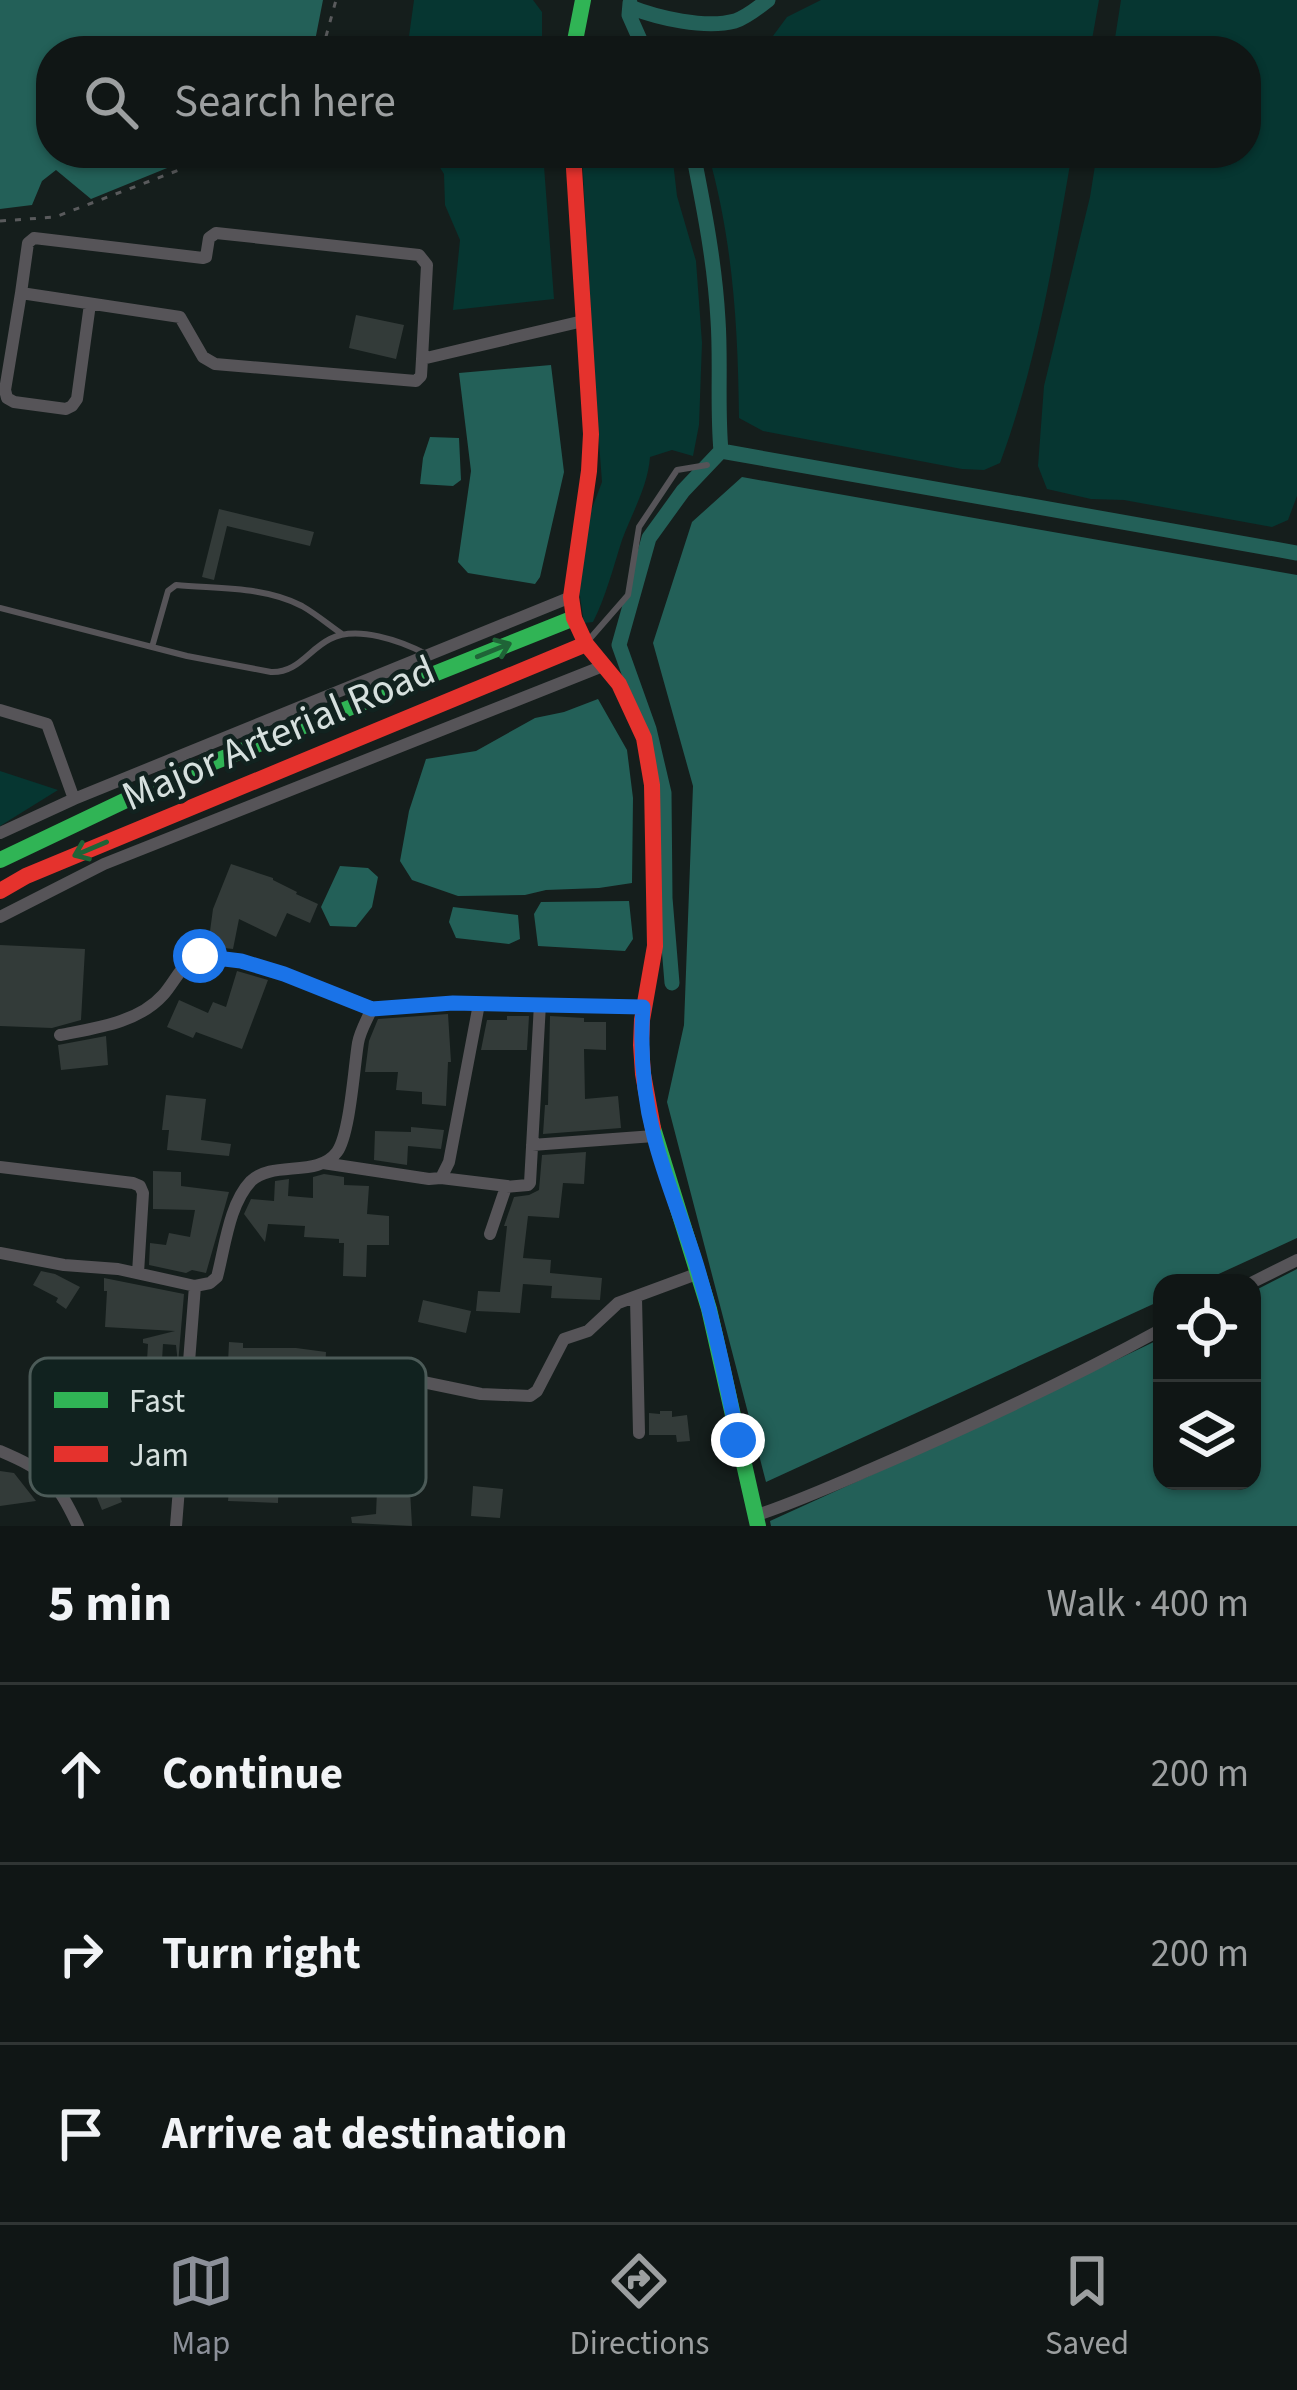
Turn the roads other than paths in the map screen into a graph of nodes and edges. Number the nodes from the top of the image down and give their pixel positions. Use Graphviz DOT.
graph roads {
  1 [pos="583,0"];
  2 [pos="576,36"];
  3 [pos="574,168"];
  4 [pos="21,293"];
  5 [pos="90,304"];
  6 [pos="583,321"];
  7 [pos="422,359"];
  8 [pos="707,465"];
  9 [pos="571,597"];
  10 [pos="0,608"];
  11 [pos="574,618"];
  12 [pos="342,634"];
  13 [pos="586,644"];
  14 [pos="152,647"];
  15 [pos="426,654"];
  16 [pos="603,666"];
  17 [pos="0,710"];
  18 [pos="74,799"];
  19 [pos="0,833"];
  20 [pos="0,860"];
  21 [pos="0,891"];
  22 [pos="0,917"];
  23 [pos="479,1004"];
  24 [pos="540,1004"];
  25 [pos="643,1007"];
  26 [pos="372,1009"];
  27 [pos="60,1035"];
  28 [pos="654,1136"];
  29 [pos="532,1145"];
  30 [pos="323,1163"];
  31 [pos="0,1168"];
  32 [pos="442,1178"];
  33 [pos="507,1186"];
  34 [pos="490,1234"];
  35 [pos="0,1253"];
  36 [pos="1297,1260"];
  37 [pos="138,1273"];
  38 [pos="699,1274"];
  39 [pos="1261,1278"];
  40 [pos="195,1286"];
  41 [pos="636,1298"];
  42 [pos="1153,1334"];
  43 [pos="190,1358"];
  44 [pos="426,1383"];
  45 [pos="639,1433"];
  46 [pos="0,1450"];
  47 [pos="30,1464"];
  48 [pos="61,1496"];
  49 [pos="179,1496"];
  50 [pos="758,1521"];
  51 [pos="78,1526"];
  52 [pos="176,1526"];
  1 -- 2 [label="street"];
  3 -- 6 [label="street"];
  4 -- 5 [label="street"];
  4 -- 5 [label="street"];
  4 -- 7 [label="street"];
  5 -- 7 [label="street"];
  6 -- 7 [label="street"];
  6 -- 9 [label="street"];
  8 -- 13 [label="lane"];
  9 -- 11 [label="street"];
  9 -- 15 [label="street"];
  10 -- 14 [label="lane"];
  11 -- 13 [label="street"];
  20 -- 11 [label="street, Major Arterial Road, one-way"];
  12 -- 14 [label="lane"];
  12 -- 14 [label="lane"];
  12 -- 15 [label="lane"];
  13 -- 16 [label="street"];
  13 -- 21 [label="street, Major Arterial Road, one-way"];
  15 -- 18 [label="street"];
  16 -- 22 [label="street"];
  16 -- 25 [label="street"];
  17 -- 18 [label="street"];
  18 -- 19 [label="street"];
  23 -- 24 [label="street"];
  23 -- 26 [label="street"];
  23 -- 32 [label="street"];
  24 -- 25 [label="street"];
  24 -- 29 [label="street"];
  25 -- 28 [label="street"];
  26 -- 27 [label="street"];
  26 -- 30 [label="street"];
  28 -- 29 [label="street"];
  28 -- 38 [label="street"];
  29 -- 33 [label="street"];
  30 -- 32 [label="street"];
  30 -- 40 [label="street"];
  31 -- 37 [label="street"];
  32 -- 33 [label="street"];
  33 -- 34 [label="street"];
  35 -- 37 [label="street"];
  36 -- 39 [label="street"];
  37 -- 40 [label="street"];
  38 -- 41 [label="street"];
  38 -- 50 [label="street"];
  40 -- 43 [label="street"];
  41 -- 44 [label="street"];
  41 -- 45 [label="street"];
  42 -- 50 [label="street"];
  46 -- 47 [label="street"];
  48 -- 51 [label="street"];
  49 -- 52 [label="street"];
}
